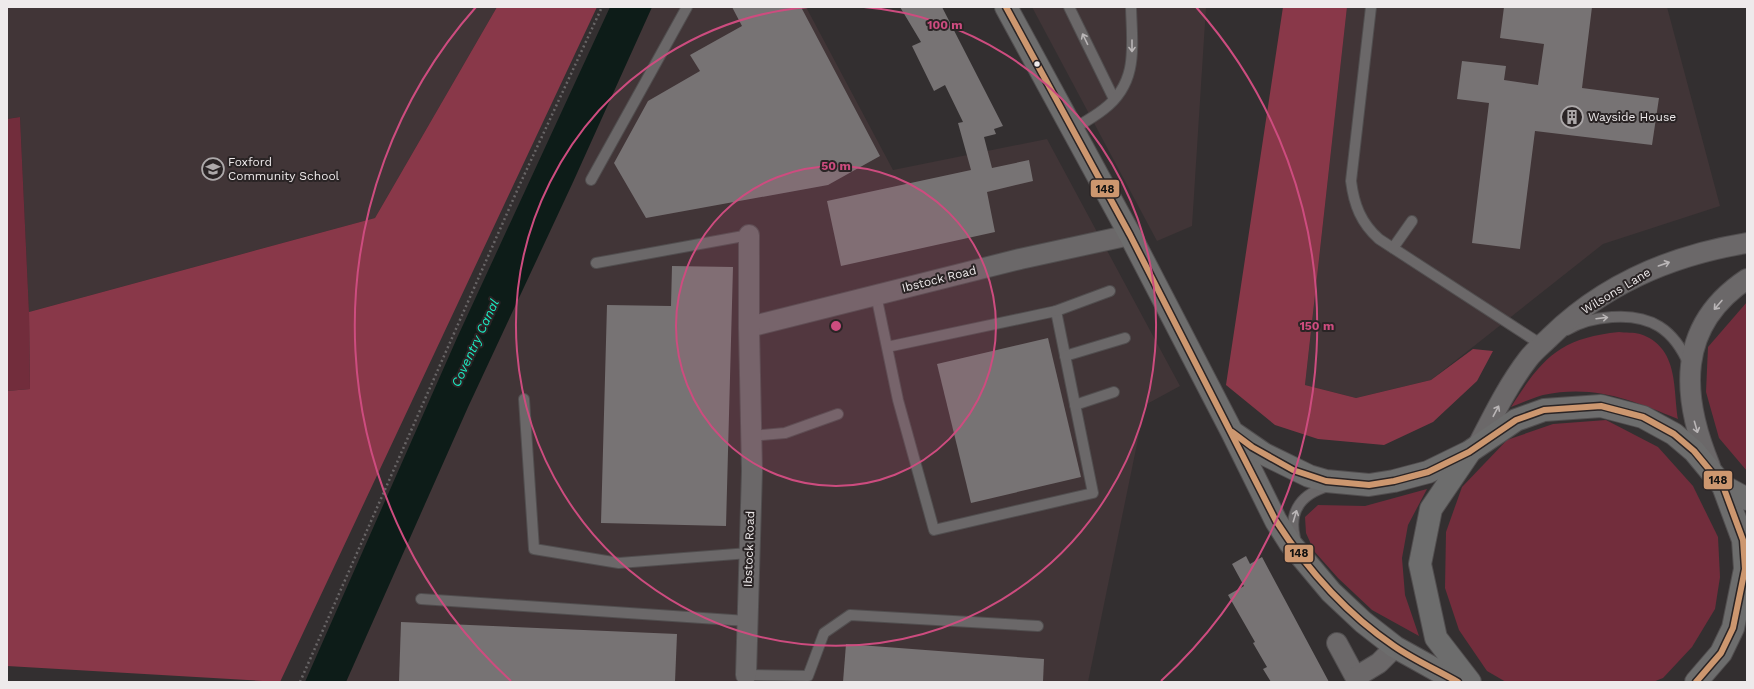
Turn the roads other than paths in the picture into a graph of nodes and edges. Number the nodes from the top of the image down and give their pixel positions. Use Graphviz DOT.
graph roads {
  1 [pos="687,7"];
  2 [pos="1006,7"];
  3 [pos="1069,7"];
  4 [pos="1132,7"];
  5 [pos="1371,7"];
  6 [pos="1114,99"];
  7 [pos="1073,129"];
  8 [pos="591,180"];
  9 [pos="1412,221"];
  10 [pos="749,235"];
  11 [pos="1130,235"];
  12 [pos="1747,243"];
  13 [pos="1393,248"];
  14 [pos="596,263"];
  15 [pos="1747,279"];
  16 [pos="1110,291"];
  17 [pos="876,295"];
  18 [pos="1056,311"];
  19 [pos="749,327"];
  20 [pos="1125,338"];
  21 [pos="1542,345"];
  22 [pos="887,347"];
  23 [pos="1065,356"];
  24 [pos="1690,367"];
  25 [pos="1114,392"];
  26 [pos="524,399"];
  27 [pos="1075,405"];
  28 [pos="838,414"];
  29 [pos="1232,432"];
  30 [pos="751,436"];
  31 [pos="1474,448"];
  32 [pos="1718,480"];
  33 [pos="1344,484"];
  34 [pos="1747,499"];
  35 [pos="749,553"];
  36 [pos="1308,566"];
  37 [pos="420,598"];
  38 [pos="747,621"];
  39 [pos="1740,621"];
  40 [pos="1038,626"];
  41 [pos="1337,643"];
  42 [pos="1395,647"];
  43 [pos="746,675"];
  44 [pos="1357,680"];
  45 [pos="1702,681"];
  46 [pos="1458,682"];
  47 [pos="1470,682"];
  1 -- 8 [label="lane"];
  2 -- 7 [label="main road"];
  6 -- 3 [label="lane, one-way"];
  4 -- 6 [label="lane, one-way"];
  5 -- 13 [label="lane"];
  6 -- 7 [label="lane"];
  7 -- 11 [label="main road"];
  9 -- 13 [label="lane"];
  10 -- 14 [label="lane"];
  10 -- 19 [label="street, Ibstock Road"];
  11 -- 17 [label="street, Ibstock Road"];
  11 -- 29 [label="main road"];
  21 -- 12 [label="street, Wilsons Lane, one-way"];
  13 -- 21 [label="lane"];
  15 -- 24 [label="street, Wilsons Lane, one-way"];
  16 -- 18 [label="lane"];
  17 -- 19 [label="street, Ibstock Road"];
  17 -- 22 [label="lane"];
  18 -- 22 [label="lane"];
  18 -- 23 [label="lane"];
  19 -- 30 [label="street, Ibstock Road"];
  20 -- 23 [label="lane"];
  21 -- 24 [label="lane, Wilsons Lane, one-way"];
  31 -- 21 [label="street, Wilsons Lane, one-way"];
  22 -- 27 [label="lane"];
  23 -- 27 [label="lane"];
  24 -- 32 [label="street, Wilsons Lane, one-way"];
  25 -- 27 [label="lane"];
  26 -- 35 [label="lane"];
  28 -- 30 [label="lane"];
  29 -- 33 [label="main road"];
  29 -- 36 [label="main road"];
  30 -- 35 [label="street, Ibstock Road"];
  31 -- 32 [label="main road"];
  31 -- 33 [label="main road"];
  31 -- 47 [label="main road"];
  32 -- 34 [label="main road"];
  32 -- 39 [label="main road"];
  36 -- 33 [label="lane, one-way"];
  35 -- 38 [label="street, Ibstock Road"];
  36 -- 42 [label="main road"];
  37 -- 38 [label="lane"];
  38 -- 43 [label="street, Ibstock Road"];
  39 -- 45 [label="main road"];
  40 -- 43 [label="lane"];
  41 -- 44 [label="street"];
  42 -- 44 [label="street"];
  42 -- 46 [label="main road"];
}
